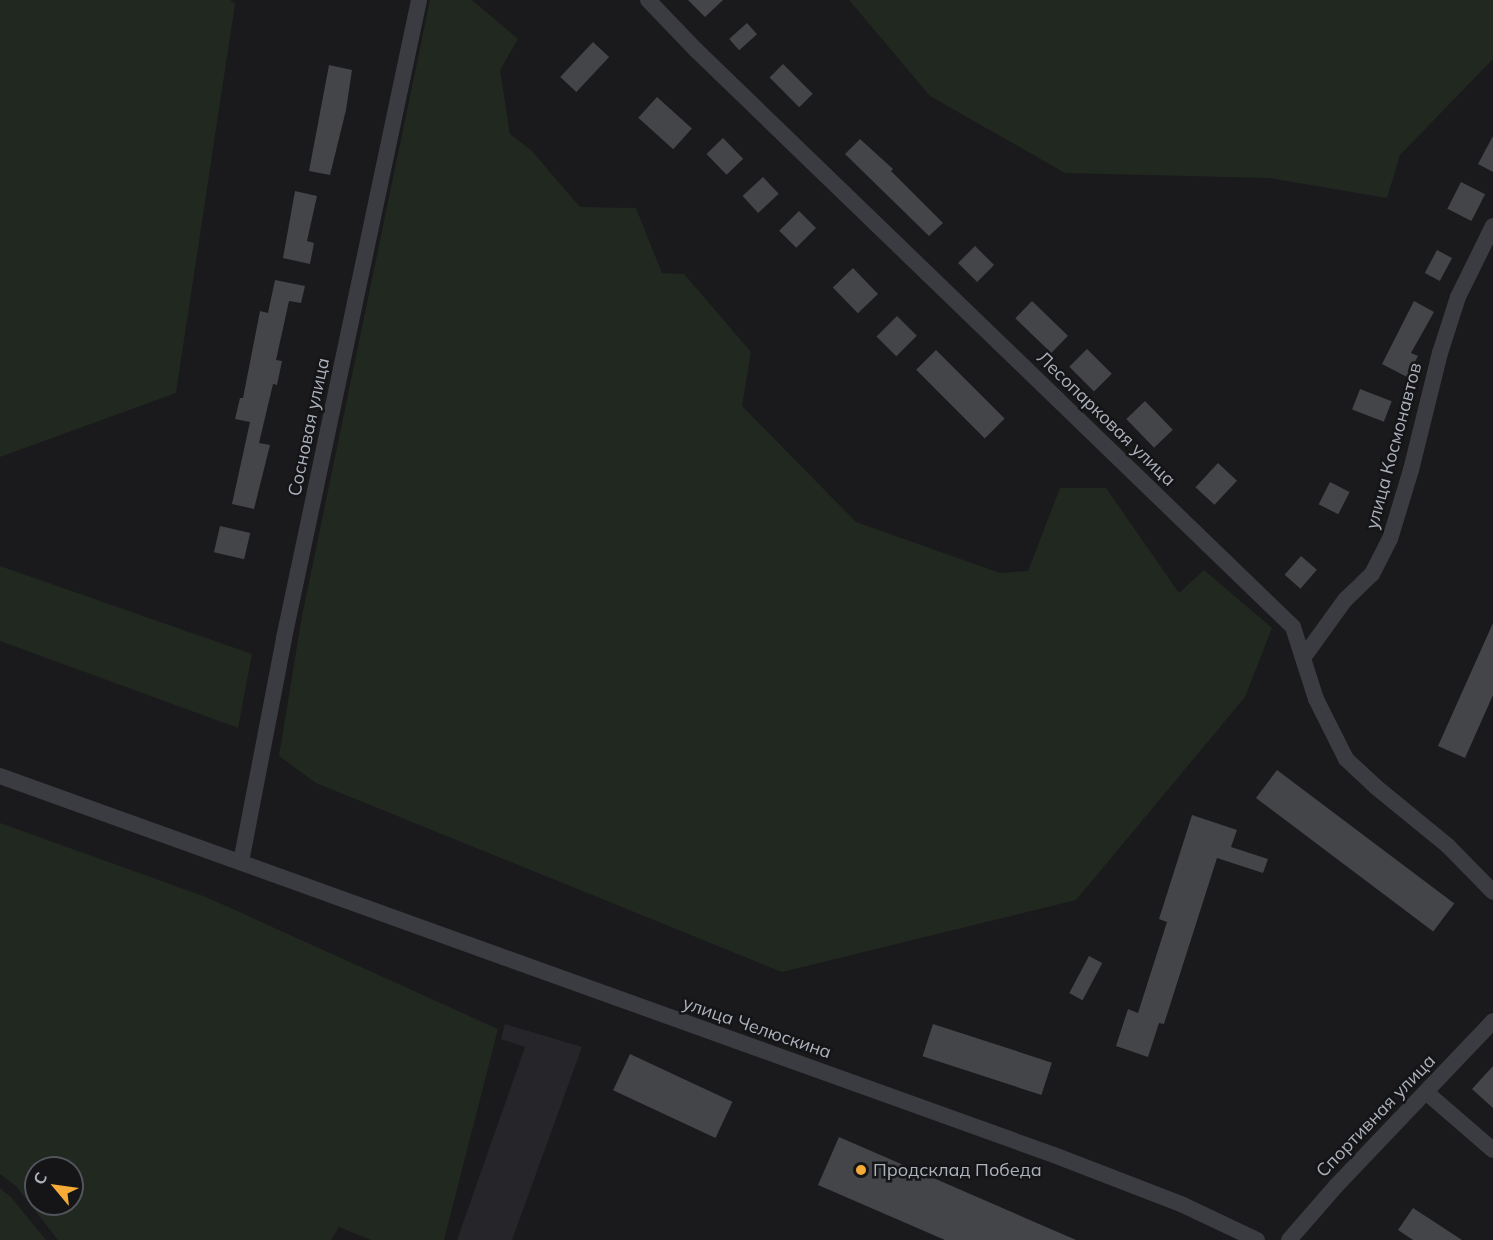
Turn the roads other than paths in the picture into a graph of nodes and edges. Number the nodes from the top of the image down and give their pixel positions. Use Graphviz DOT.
graph roads {
  1 [pos="419,0"];
  2 [pos="648,0"];
  3 [pos="1493,226"];
  4 [pos="1303,658"];
  5 [pos="0,776"];
  6 [pos="241,862"];
  7 [pos="1493,892"];
  8 [pos="1493,1021"];
  9 [pos="1427,1094"];
  10 [pos="1493,1150"];
  11 [pos="1257,1240"];
  12 [pos="1289,1240"];
  1 -- 6 [label="street, Сосновая улица"];
  2 -- 4 [label="street, Лесопарковая улица"];
  3 -- 4 [label="street, улица Космонавтов"];
  4 -- 7 [label="street, Лесопарковая улица"];
  5 -- 6 [label="street, улица Челюскина"];
  6 -- 11 [label="street, улица Челюскина"];
  8 -- 9 [label="street, Спортивная улица"];
  9 -- 10 [label="street"];
  9 -- 12 [label="street, Спортивная улица"];
}
